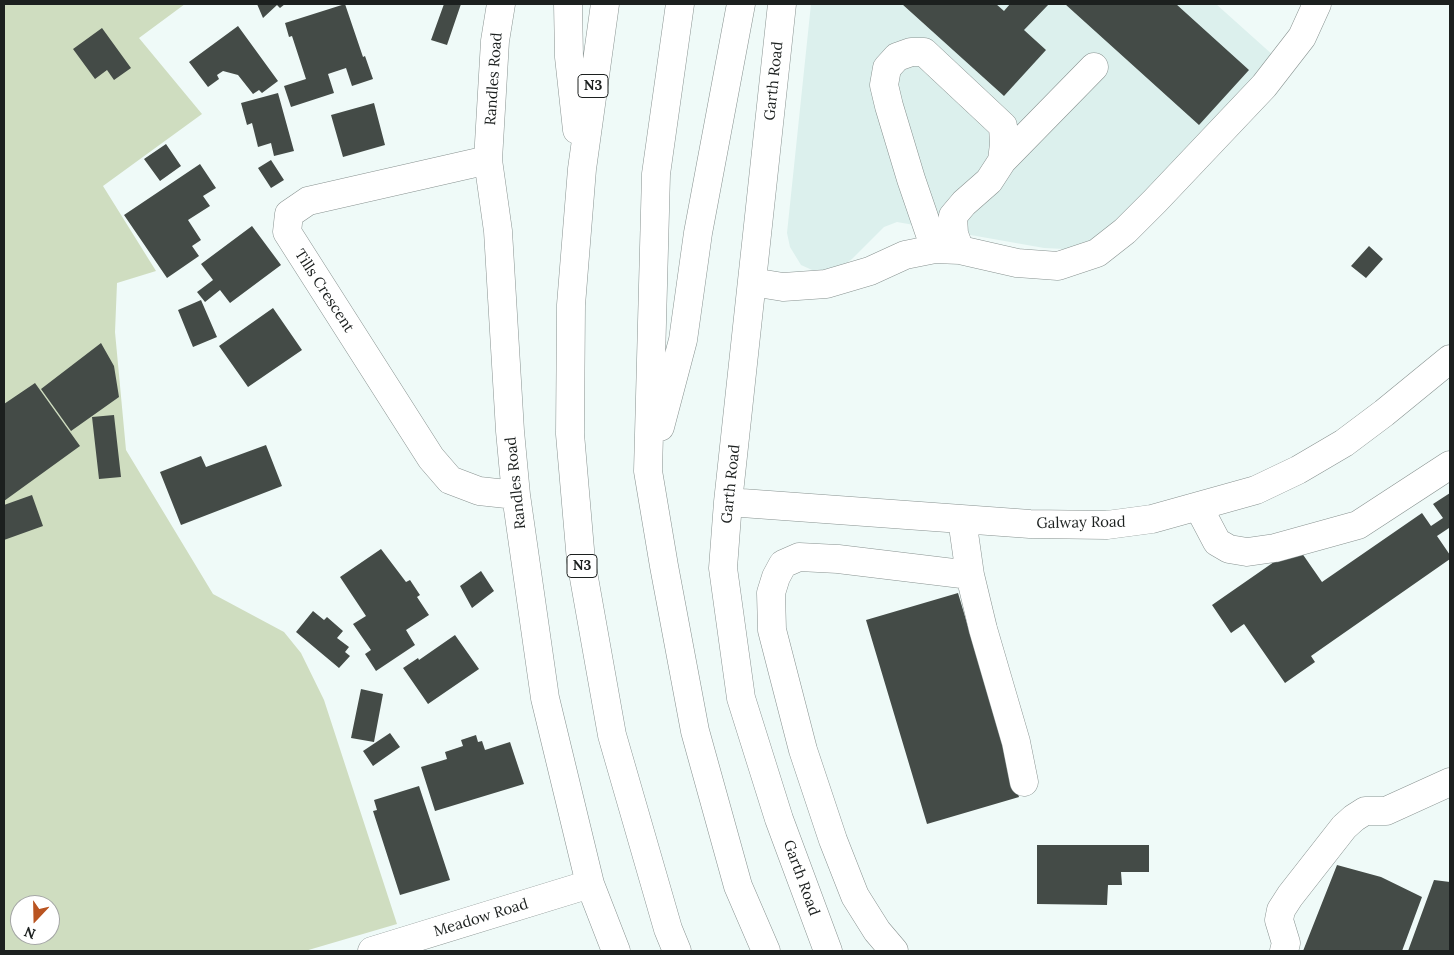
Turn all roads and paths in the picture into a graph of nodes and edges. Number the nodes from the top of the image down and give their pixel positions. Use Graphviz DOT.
graph roads {
  1 [pos="568,4"];
  2 [pos="605,4"];
  3 [pos="680,4"];
  4 [pos="741,4"];
  5 [pos="782,4"];
  6 [pos="1317,4"];
  7 [pos="499,5"];
  8 [pos="1094,67"];
  9 [pos="488,160"];
  10 [pos="1002,161"];
  11 [pos="582,169"];
  12 [pos="947,249"];
  13 [pos="752,282"];
  14 [pos="1450,359"];
  15 [pos="1450,465"];
  16 [pos="648,471"];
  17 [pos="516,495"];
  18 [pos="728,502"];
  19 [pos="1198,506"];
  20 [pos="962,519"];
  21 [pos="970,575"];
  22 [pos="1024,782"];
  23 [pos="1450,782"];
  24 [pos="590,884"];
  25 [pos="372,951"];
  26 [pos="616,951"];
  27 [pos="677,951"];
  28 [pos="766,951"];
  29 [pos="828,951"];
  30 [pos="894,951"];
  31 [pos="1284,951"];
  1 -- 11 [label="main road"];
  2 -- 11 [label="main road, N3"];
  3 -- 16 [label="main road"];
  4 -- 16 [label="main road"];
  5 -- 13 [label="main road, Garth Road"];
  6 -- 12 [label="main road"];
  7 -- 9 [label="main road, Randles Road"];
  8 -- 10 [label="main road"];
  9 -- 17 [label="main road, Randles Road"];
  9 -- 17 [label="main road, Tills Crescent"];
  10 -- 12 [label="main road"];
  10 -- 12 [label="main road"];
  11 -- 27 [label="main road, N3"];
  12 -- 13 [label="main road"];
  13 -- 18 [label="main road, Garth Road"];
  14 -- 19 [label="main road, Galway Road"];
  15 -- 19 [label="main road"];
  16 -- 28 [label="main road"];
  17 -- 24 [label="main road, Randles Road"];
  18 -- 20 [label="main road, Galway Road"];
  18 -- 29 [label="main road, Garth Road"];
  19 -- 20 [label="main road, Galway Road"];
  20 -- 21 [label="main road"];
  21 -- 22 [label="main road"];
  21 -- 30 [label="main road"];
  23 -- 31 [label="main road"];
  24 -- 25 [label="main road, Meadow Road"];
  24 -- 26 [label="main road, Randles Road"];
}
